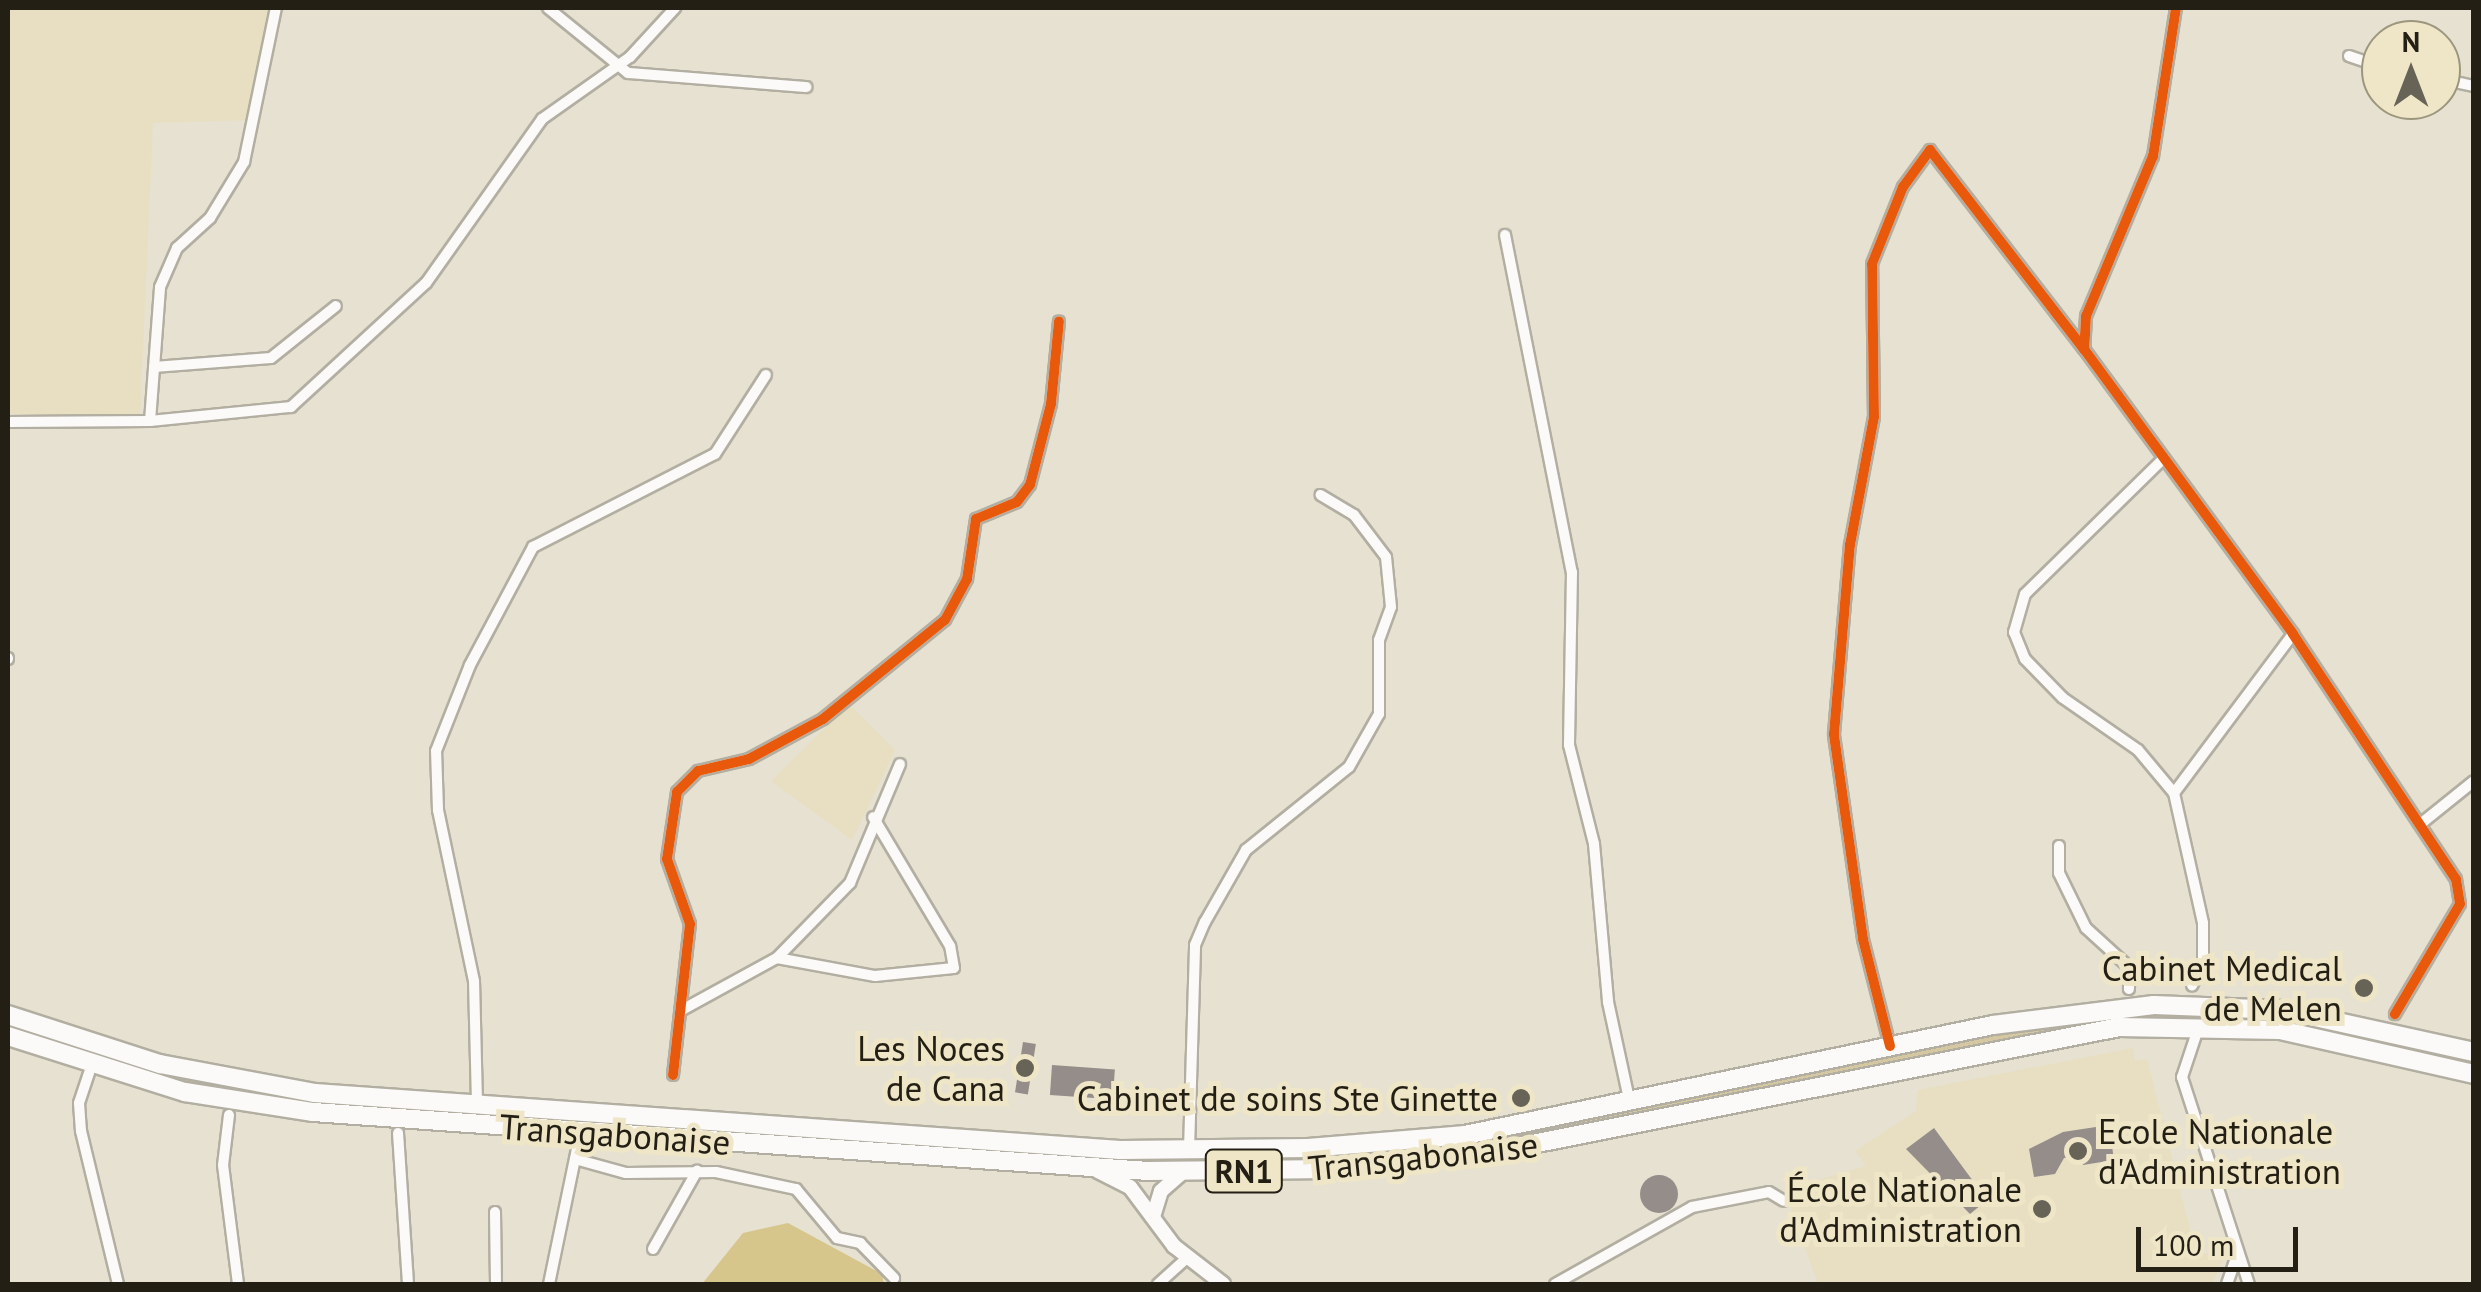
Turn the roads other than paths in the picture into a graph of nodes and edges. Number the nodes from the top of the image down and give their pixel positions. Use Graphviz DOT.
graph roads {
  1 [pos="276,8"];
  2 [pos="548,8"];
  3 [pos="675,8"];
  4 [pos="2176,8"];
  5 [pos="2348,56"];
  6 [pos="2361,61"];
  7 [pos="617,68"];
  8 [pos="806,87"];
  9 [pos="1505,235"];
  10 [pos="336,306"];
  11 [pos="1059,321"];
  12 [pos="2084,349"];
  13 [pos="154,366"];
  14 [pos="766,375"];
  15 [pos="150,421"];
  16 [pos="8,422"];
  17 [pos="2161,461"];
  18 [pos="1321,495"];
  19 [pos="2293,634"];
  20 [pos="900,764"];
  21 [pos="2474,781"];
  22 [pos="2174,793"];
  23 [pos="873,817"];
  24 [pos="2424,822"];
  25 [pos="2058,846"];
  26 [pos="777,958"];
  27 [pos="2192,986"];
  28 [pos="2129,989"];
  29 [pos="680,1010"];
  30 [pos="2395,1014"];
  31 [pos="8,1016"];
  32 [pos="2200,1025"];
  33 [pos="8,1036"];
  34 [pos="1890,1046"];
  35 [pos="2474,1052"];
  36 [pos="92,1064"];
  37 [pos="2474,1074"];
  38 [pos="674,1075"];
  39 [pos="477,1103"];
  40 [pos="1630,1104"];
  41 [pos="229,1115"];
  42 [pos="398,1133"];
  43 [pos="578,1144"];
  44 [pos="1189,1150"];
  45 [pos="576,1159"];
  46 [pos="1088,1167"];
  47 [pos="696,1170"];
  48 [pos="1184,1171"];
  49 [pos="1784,1201"];
  50 [pos="495,1212"];
  51 [pos="1153,1218"];
  52 [pos="654,1249"];
  53 [pos="2238,1251"];
  54 [pos="1187,1258"];
  55 [pos="894,1278"];
  56 [pos="118,1284"];
  57 [pos="238,1284"];
  58 [pos="408,1284"];
  59 [pos="496,1284"];
  60 [pos="549,1284"];
  61 [pos="1158,1284"];
  62 [pos="1223,1284"];
  63 [pos="1555,1284"];
  64 [pos="2226,1284"];
  65 [pos="2249,1284"];
  1 -- 13 [label="street"];
  2 -- 7 [label="street"];
  3 -- 7 [label="street"];
  4 -- 12 [label="street"];
  5 -- 6 [label="street"];
  7 -- 8 [label="street"];
  7 -- 15 [label="street"];
  9 -- 40 [label="street"];
  10 -- 13 [label="street"];
  11 -- 29 [label="street"];
  12 -- 17 [label="street"];
  12 -- 34 [label="street"];
  13 -- 15 [label="street"];
  14 -- 39 [label="street"];
  15 -- 16 [label="street"];
  17 -- 19 [label="street"];
  17 -- 22 [label="street"];
  18 -- 44 [label="street"];
  19 -- 22 [label="street"];
  19 -- 24 [label="street"];
  20 -- 23 [label="street"];
  21 -- 24 [label="street"];
  22 -- 27 [label="street"];
  23 -- 26 [label="street"];
  23 -- 26 [label="street"];
  24 -- 30 [label="street"];
  25 -- 28 [label="street"];
  26 -- 29 [label="street"];
  29 -- 38 [label="street"];
  31 -- 39 [label="highway, Transgabonaise / RN1"];
  32 -- 37 [label="highway, Transgabonaise / RN1"];
  32 -- 48 [label="highway, Transgabonaise / RN1"];
  32 -- 53 [label="street"];
  33 -- 36 [label="highway, Transgabonaise / RN1"];
  34 -- 35 [label="highway, Transgabonaise / RN1"];
  34 -- 40 [label="highway, Transgabonaise / RN1"];
  36 -- 46 [label="highway, Transgabonaise / RN1"];
  36 -- 56 [label="street"];
  39 -- 44 [label="highway, Transgabonaise / RN1"];
  40 -- 44 [label="highway, Transgabonaise / RN1"];
  41 -- 57 [label="street"];
  42 -- 58 [label="street"];
  43 -- 45 [label="street"];
  45 -- 47 [label="street"];
  45 -- 60 [label="street"];
  46 -- 48 [label="highway, Transgabonaise / RN1"];
  46 -- 51 [label="street"];
  47 -- 52 [label="street"];
  47 -- 55 [label="street"];
  48 -- 51 [label="street"];
  49 -- 63 [label="street"];
  50 -- 59 [label="street"];
  51 -- 54 [label="street"];
  53 -- 64 [label="street"];
  53 -- 65 [label="street"];
  54 -- 61 [label="street"];
  54 -- 62 [label="street"];
}
